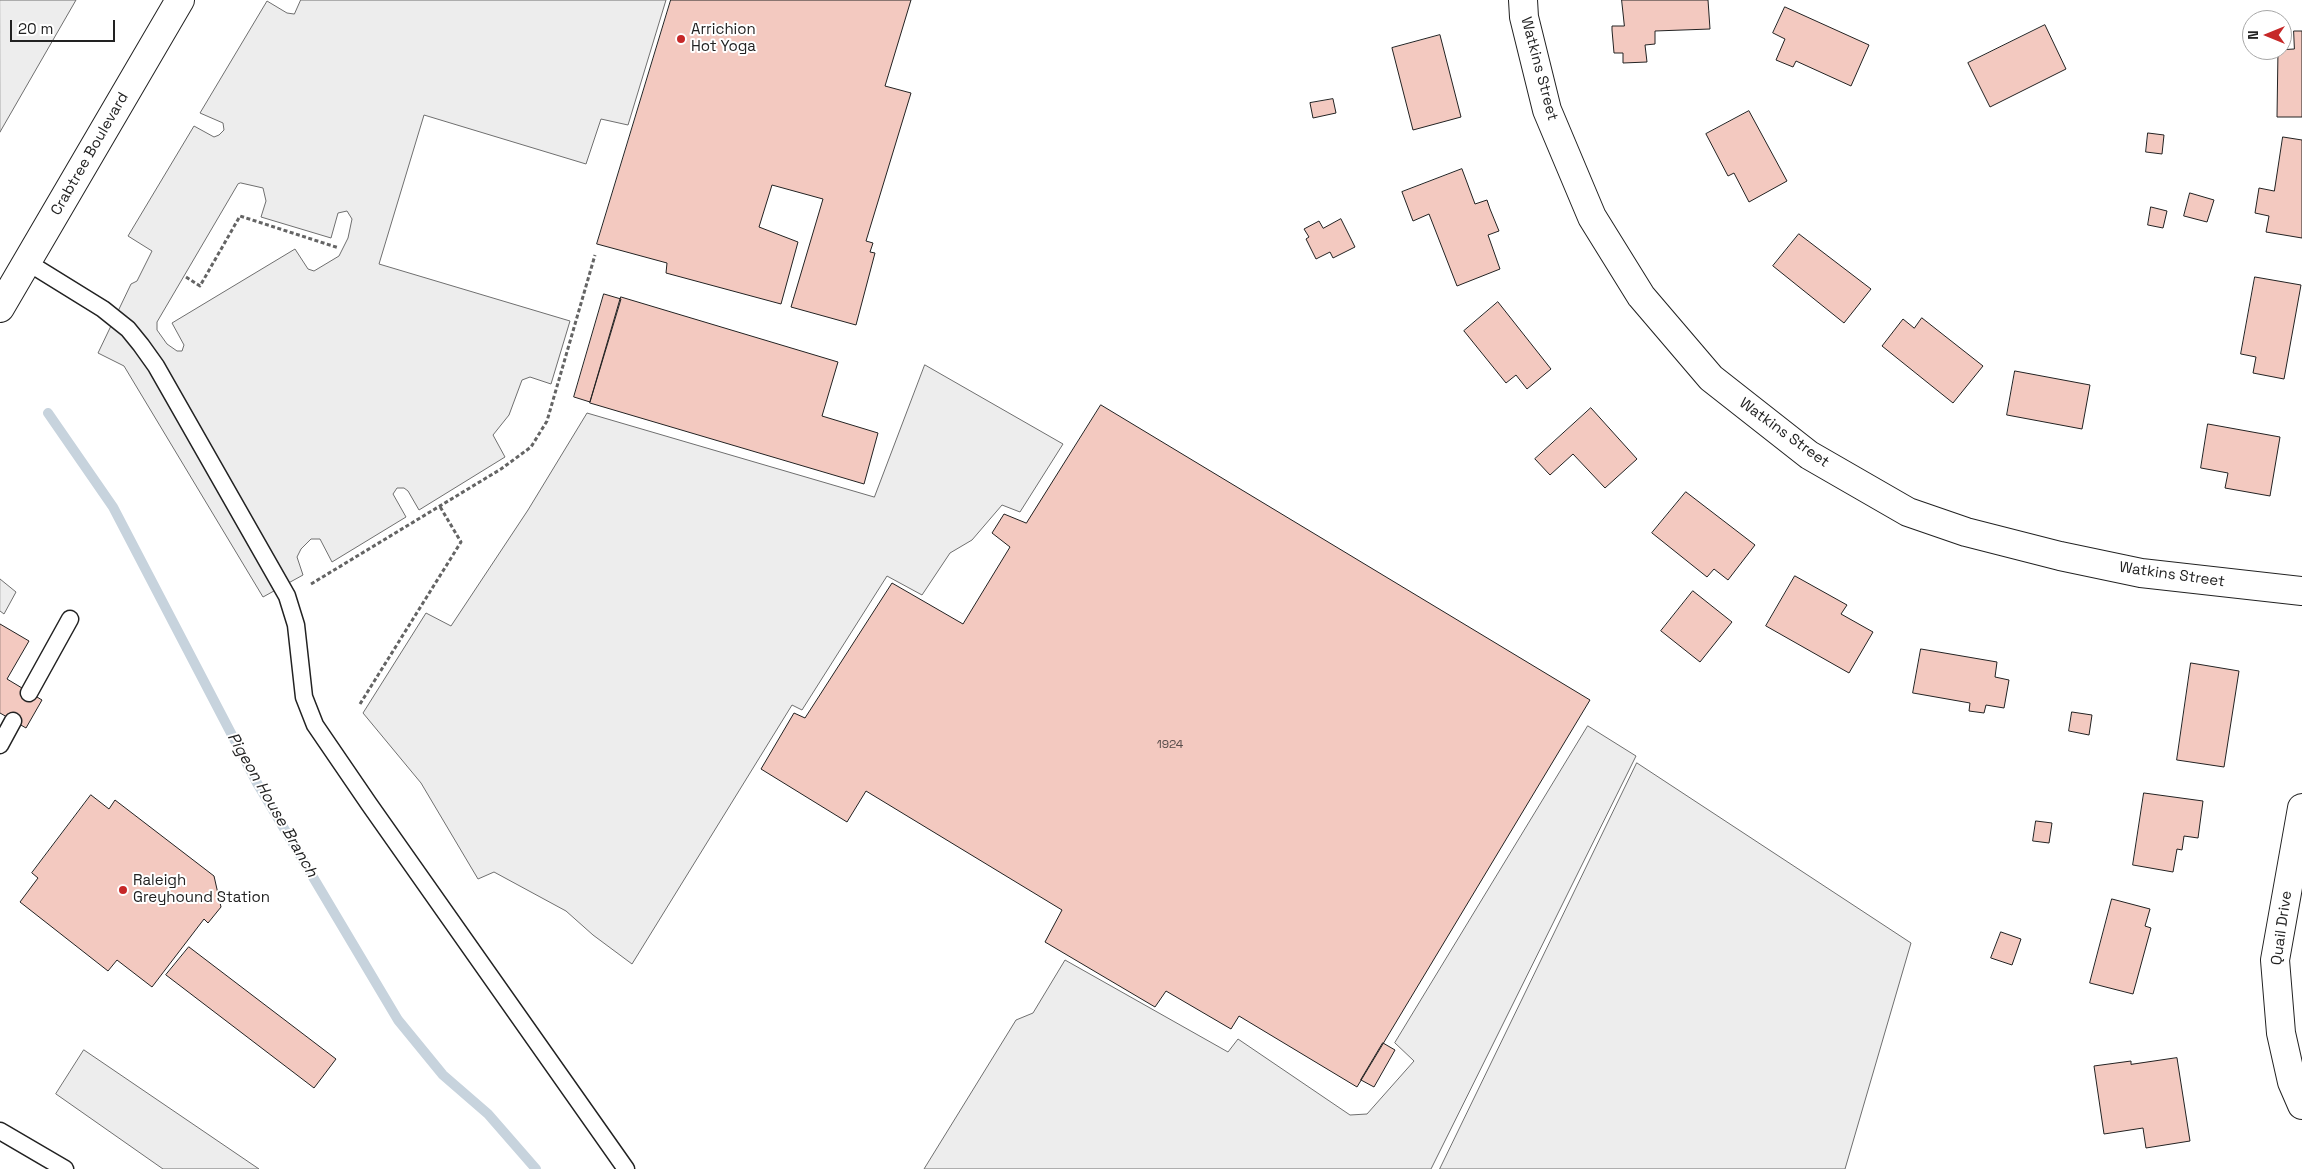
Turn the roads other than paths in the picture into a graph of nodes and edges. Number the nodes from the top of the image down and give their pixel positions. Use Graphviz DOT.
graph roads {
  1 [pos="180,0"];
  2 [pos="1523,0"];
  3 [pos="27,262"];
  4 [pos="0,308"];
  5 [pos="2302,591"];
  6 [pos="70,619"];
  7 [pos="30,692"];
  8 [pos="13,721"];
  9 [pos="0,745"];
  10 [pos="2302,808"];
  11 [pos="2302,1105"];
  12 [pos="0,1131"];
  13 [pos="65,1169"];
  14 [pos="626,1169"];
  1 -- 3 [label="street, Crabtree Boulevard"];
  2 -- 5 [label="street, Watkins Street"];
  3 -- 4 [label="street, Crabtree Boulevard"];
  3 -- 14 [label="lane"];
  6 -- 7 [label="lane"];
  8 -- 9 [label="lane"];
  10 -- 11 [label="street, Quail Drive"];
  12 -- 13 [label="lane"];
}
